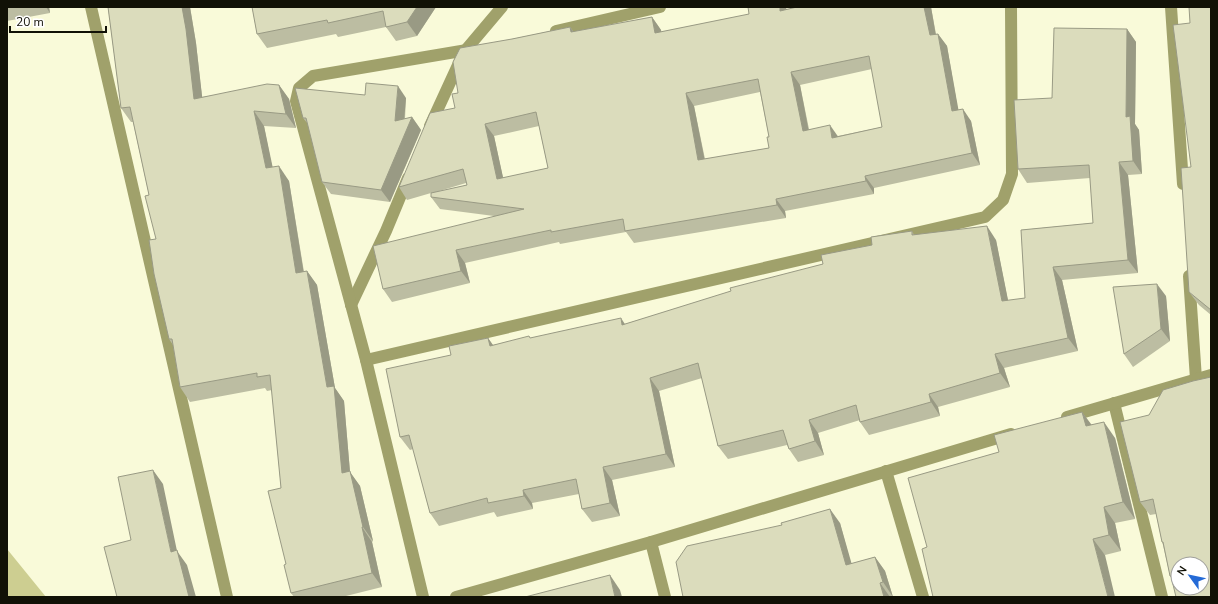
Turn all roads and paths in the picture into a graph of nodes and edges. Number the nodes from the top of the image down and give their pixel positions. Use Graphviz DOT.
graph roads {
  1 [pos="91,7"];
  2 [pos="502,7"];
  3 [pos="660,7"];
  4 [pos="1011,7"];
  5 [pos="1171,7"];
  6 [pos="547,33"];
  7 [pos="486,46"];
  8 [pos="464,52"];
  9 [pos="424,139"];
  10 [pos="412,168"];
  11 [pos="1184,197"];
  12 [pos="1188,268"];
  13 [pos="351,305"];
  14 [pos="366,360"];
  15 [pos="1211,375"];
  16 [pos="1196,379"];
  17 [pos="1114,404"];
  18 [pos="1053,422"];
  19 [pos="1023,431"];
  20 [pos="886,471"];
  21 [pos="651,542"];
  22 [pos="227,597"];
  23 [pos="423,597"];
  24 [pos="456,597"];
  25 [pos="665,597"];
  26 [pos="923,597"];
  27 [pos="1162,597"];
  1 -- 22 [label="street"];
  2 -- 8 [label="street"];
  3 -- 6 [label="street"];
  4 -- 14 [label="street"];
  5 -- 11 [label="street"];
  7 -- 8 [label="street"];
  8 -- 9 [label="street"];
  8 -- 13 [label="street"];
  10 -- 13 [label="street"];
  12 -- 16 [label="street"];
  13 -- 14 [label="street"];
  14 -- 23 [label="street"];
  15 -- 16 [label="street"];
  16 -- 17 [label="street"];
  17 -- 18 [label="street"];
  17 -- 27 [label="street"];
  19 -- 20 [label="street"];
  20 -- 21 [label="street"];
  20 -- 26 [label="street"];
  21 -- 24 [label="street"];
  21 -- 25 [label="street"];
}
